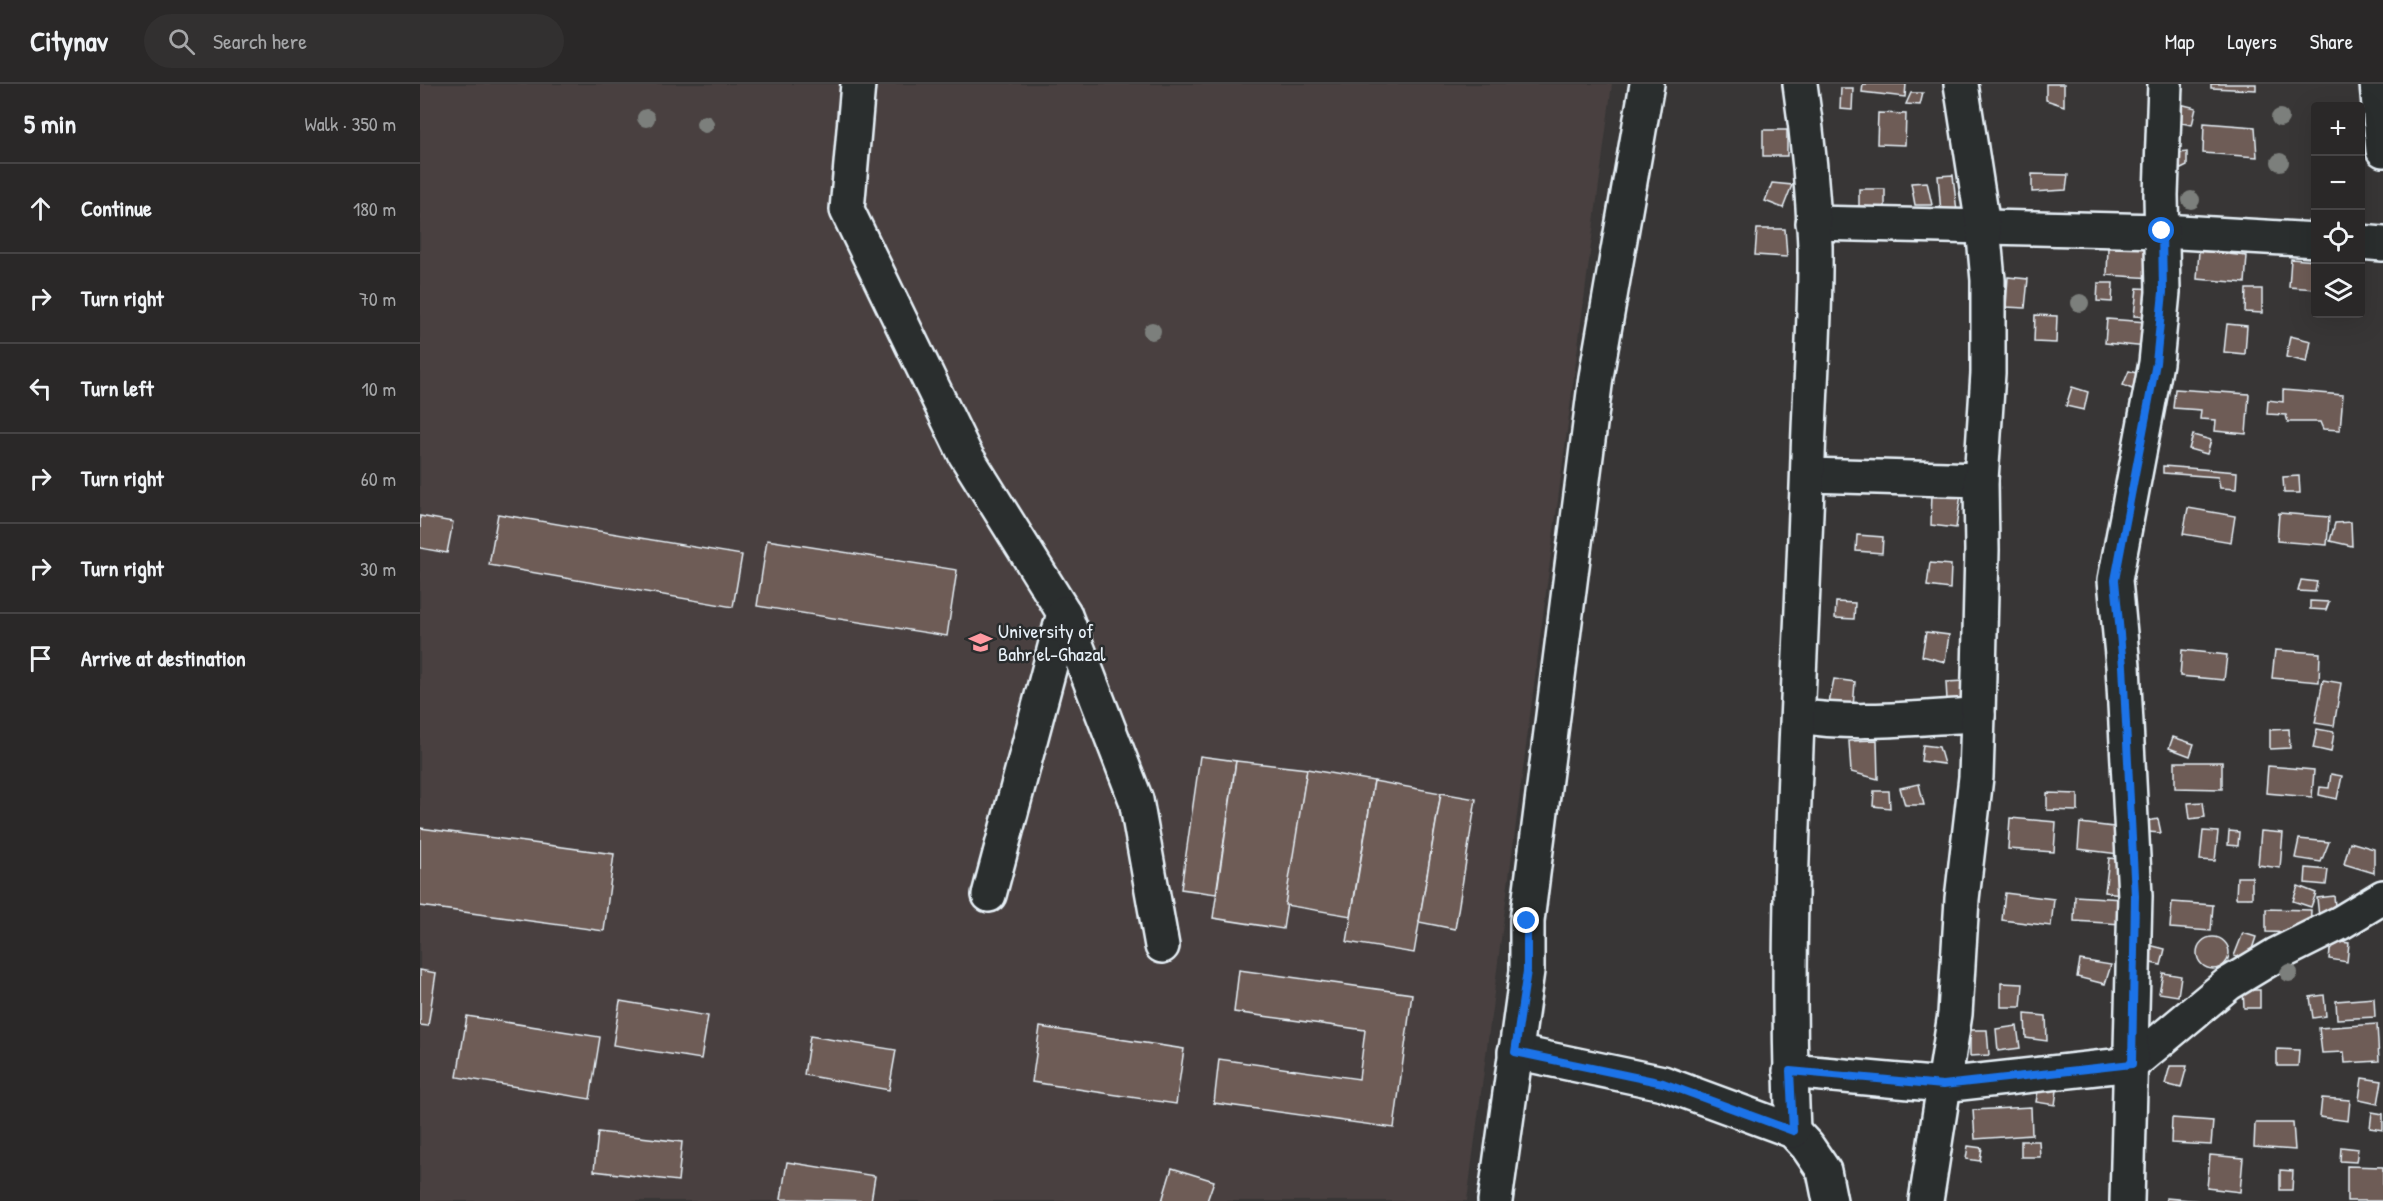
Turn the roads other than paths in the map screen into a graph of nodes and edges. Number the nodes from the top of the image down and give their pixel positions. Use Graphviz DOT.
graph roads {
  1 [pos="858,84"];
  2 [pos="1647,84"];
  3 [pos="1800,84"];
  4 [pos="1961,84"];
  5 [pos="2165,84"];
  6 [pos="2377,84"];
  7 [pos="2383,150"];
  8 [pos="1813,223"];
  9 [pos="1983,226"];
  10 [pos="2162,231"];
  11 [pos="2311,240"];
  12 [pos="2365,242"];
  13 [pos="2383,244"];
  14 [pos="1808,475"];
  15 [pos="1981,480"];
  16 [pos="1064,613"];
  17 [pos="1978,715"];
  18 [pos="1799,716"];
  19 [pos="989,895"];
  20 [pos="2383,897"];
  21 [pos="1162,946"];
  22 [pos="1515,1052"];
  23 [pos="2132,1064"];
  24 [pos="1790,1071"];
  25 [pos="1943,1085"];
  26 [pos="1793,1131"];
  27 [pos="1495,1201"];
  28 [pos="1830,1201"];
  29 [pos="1926,1201"];
  30 [pos="2127,1201"];
  1 -- 16 [label="street"];
  2 -- 22 [label="street"];
  3 -- 8 [label="street"];
  4 -- 9 [label="street"];
  5 -- 10 [label="street"];
  6 -- 7 [label="street"];
  8 -- 9 [label="street"];
  8 -- 14 [label="street"];
  9 -- 10 [label="street"];
  9 -- 15 [label="street"];
  10 -- 11 [label="street"];
  10 -- 23 [label="street"];
  12 -- 13 [label="street"];
  14 -- 15 [label="street"];
  14 -- 18 [label="street"];
  15 -- 17 [label="street"];
  16 -- 19 [label="street"];
  16 -- 21 [label="street"];
  17 -- 18 [label="street"];
  17 -- 25 [label="street"];
  18 -- 24 [label="street"];
  20 -- 23 [label="street"];
  22 -- 26 [label="street"];
  22 -- 27 [label="street"];
  23 -- 25 [label="street"];
  23 -- 30 [label="street"];
  24 -- 25 [label="street"];
  24 -- 26 [label="street"];
  25 -- 29 [label="street"];
  26 -- 28 [label="street"];
}
